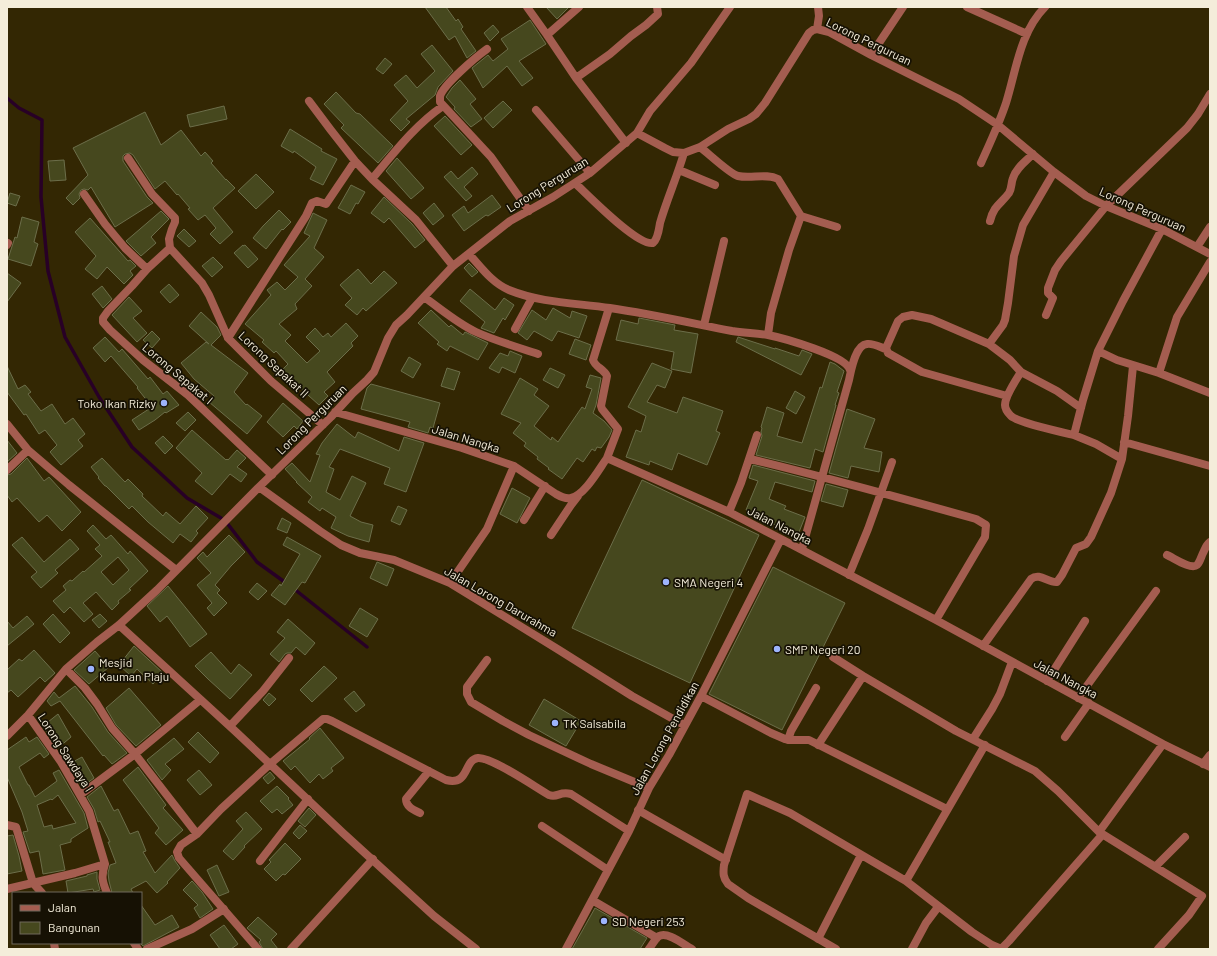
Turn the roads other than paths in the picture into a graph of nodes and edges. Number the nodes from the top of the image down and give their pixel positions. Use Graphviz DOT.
graph roads {
  1 [pos="527,7"];
  2 [pos="579,7"];
  3 [pos="657,7"];
  4 [pos="730,7"];
  5 [pos="818,7"];
  6 [pos="904,7"];
  7 [pos="967,7"];
  8 [pos="1045,7"];
  9 [pos="817,29"];
  10 [pos="548,34"];
  11 [pos="1027,34"];
  12 [pos="487,49"];
  13 [pos="871,56"];
  14 [pos="576,78"];
  15 [pos="1210,94"];
  16 [pos="309,101"];
  17 [pos="443,106"];
  18 [pos="536,110"];
  19 [pos="998,126"];
  20 [pos="637,133"];
  21 [pos="626,143"];
  22 [pos="700,147"];
  23 [pos="684,153"];
  24 [pos="1033,154"];
  25 [pos="128,158"];
  26 [pos="355,161"];
  27 [pos="981,163"];
  28 [pos="679,170"];
  29 [pos="1054,172"];
  30 [pos="590,173"];
  31 [pos="372,179"];
  32 [pos="575,183"];
  33 [pos="714,185"];
  34 [pos="84,194"];
  35 [pos="1106,206"];
  36 [pos="529,210"];
  37 [pos="801,216"];
  38 [pos="990,221"];
  39 [pos="837,227"];
  40 [pos="1210,227"];
  41 [pos="1162,229"];
  42 [pos="724,241"];
  43 [pos="1197,247"];
  44 [pos="170,248"];
  45 [pos="469,254"];
  46 [pos="1210,254"];
  47 [pos="1210,262"];
  48 [pos="453,266"];
  49 [pos="147,269"];
  50 [pos="424,296"];
  51 [pos="532,298"];
  52 [pos="609,308"];
  53 [pos="1046,315"];
  54 [pos="704,325"];
  55 [pos="515,329"];
  56 [pos="768,335"];
  57 [pos="228,338"];
  58 [pos="989,344"];
  59 [pos="886,350"];
  60 [pos="1098,351"];
  61 [pos="538,354"];
  62 [pos="1133,366"];
  63 [pos="850,370"];
  64 [pos="1021,372"];
  65 [pos="1159,373"];
  66 [pos="1210,393"];
  67 [pos="1007,396"];
  68 [pos="1081,408"];
  69 [pos="335,412"];
  70 [pos="7,424"];
  71 [pos="323,425"];
  72 [pos="757,435"];
  73 [pos="1074,435"];
  74 [pos="1124,442"];
  75 [pos="28,450"];
  76 [pos="607,458"];
  77 [pos="750,459"];
  78 [pos="1122,459"];
  79 [pos="892,462"];
  80 [pos="514,466"];
  81 [pos="1210,466"];
  82 [pos="7,470"];
  83 [pos="272,476"];
  84 [pos="822,476"];
  85 [pos="545,486"];
  86 [pos="259,487"];
  87 [pos="882,492"];
  88 [pos="580,494"];
  89 [pos="728,512"];
  90 [pos="524,520"];
  91 [pos="551,535"];
  92 [pos="781,539"];
  93 [pos="1210,542"];
  94 [pos="802,549"];
  95 [pos="1167,555"];
  96 [pos="176,570"];
  97 [pos="848,575"];
  98 [pos="450,583"];
  99 [pos="1156,591"];
  100 [pos="936,620"];
  101 [pos="1085,622"];
  102 [pos="118,625"];
  103 [pos="983,646"];
  104 [pos="833,657"];
  105 [pos="289,658"];
  106 [pos="487,660"];
  107 [pos="1012,662"];
  108 [pos="66,669"];
  109 [pos="863,676"];
  110 [pos="1047,681"];
  111 [pos="816,688"];
  112 [pos="701,696"];
  113 [pos="1078,698"];
  114 [pos="200,700"];
  115 [pos="1089,703"];
  116 [pos="28,715"];
  117 [pos="684,725"];
  118 [pos="230,726"];
  119 [pos="7,736"];
  120 [pos="1065,737"];
  121 [pos="973,739"];
  122 [pos="788,740"];
  123 [pos="1163,744"];
  124 [pos="818,745"];
  125 [pos="985,745"];
  126 [pos="135,754"];
  127 [pos="1210,755"];
  128 [pos="270,764"];
  129 [pos="1207,765"];
  130 [pos="429,771"];
  131 [pos="649,788"];
  132 [pos="80,795"];
  133 [pos="308,799"];
  134 [pos="947,809"];
  135 [pos="638,810"];
  136 [pos="420,813"];
  137 [pos="7,825"];
  138 [pos="542,826"];
  139 [pos="629,831"];
  140 [pos="1100,833"];
  141 [pos="197,834"];
  142 [pos="1185,837"];
  143 [pos="861,855"];
  144 [pos="373,859"];
  145 [pos="726,860"];
  146 [pos="260,861"];
  147 [pos="105,864"];
  148 [pos="1155,867"];
  149 [pos="608,870"];
  150 [pos="906,881"];
  151 [pos="33,883"];
  152 [pos="7,889"];
  153 [pos="41,892"];
  154 [pos="107,892"];
  155 [pos="1206,898"];
  156 [pos="592,900"];
  157 [pos="938,907"];
  158 [pos="224,909"];
  159 [pos="657,938"];
  160 [pos="818,939"];
  161 [pos="1000,948"];
  162 [pos="147,949"];
  163 [pos="258,949"];
  164 [pos="291,949"];
  165 [pos="476,949"];
  166 [pos="566,949"];
  167 [pos="649,949"];
  168 [pos="692,949"];
  169 [pos="836,949"];
  170 [pos="912,949"];
  171 [pos="1158,949"];
  1 -- 10 [label="street"];
  2 -- 10 [label="street"];
  3 -- 14 [label="street"];
  4 -- 20 [label="street, Lorong Perguruan"];
  5 -- 9 [label="street"];
  6 -- 13 [label="street"];
  7 -- 11 [label="street"];
  8 -- 11 [label="street"];
  9 -- 13 [label="street, Lorong Perguruan"];
  9 -- 22 [label="street, Lorong Perguruan"];
  10 -- 14 [label="street"];
  11 -- 19 [label="street"];
  12 -- 17 [label="street"];
  13 -- 19 [label="street, Lorong Perguruan"];
  14 -- 21 [label="street"];
  15 -- 35 [label="street"];
  16 -- 26 [label="street"];
  17 -- 31 [label="street"];
  17 -- 36 [label="street"];
  18 -- 30 [label="street"];
  19 -- 24 [label="street, Lorong Perguruan"];
  19 -- 27 [label="street"];
  20 -- 21 [label="street, Lorong Perguruan"];
  20 -- 23 [label="street"];
  21 -- 30 [label="street, Lorong Perguruan"];
  22 -- 23 [label="street, Lorong Perguruan"];
  22 -- 37 [label="street"];
  23 -- 28 [label="street"];
  24 -- 29 [label="street, Lorong Perguruan"];
  24 -- 38 [label="street"];
  25 -- 44 [label="street"];
  26 -- 31 [label="street"];
  26 -- 57 [label="street"];
  28 -- 32 [label="street"];
  28 -- 33 [label="street"];
  29 -- 35 [label="street, Lorong Perguruan"];
  29 -- 58 [label="street"];
  30 -- 32 [label="street, Lorong Perguruan"];
  31 -- 48 [label="street"];
  32 -- 36 [label="street, Lorong Perguruan"];
  34 -- 49 [label="street"];
  35 -- 41 [label="street, Lorong Perguruan"];
  35 -- 53 [label="street"];
  36 -- 45 [label="street, Lorong Perguruan"];
  37 -- 39 [label="street"];
  37 -- 56 [label="street"];
  40 -- 43 [label="street"];
  41 -- 43 [label="street, Lorong Perguruan"];
  41 -- 60 [label="street"];
  42 -- 54 [label="street"];
  43 -- 46 [label="street, Lorong Perguruan"];
  44 -- 49 [label="street"];
  44 -- 57 [label="street, Lorong Sepakat II"];
  45 -- 48 [label="street, Lorong Perguruan"];
  45 -- 51 [label="street"];
  47 -- 65 [label="street"];
  48 -- 50 [label="street, Lorong Perguruan"];
  49 -- 83 [label="street, Lorong Sepakat I"];
  50 -- 61 [label="street"];
  50 -- 69 [label="street, Lorong Perguruan"];
  51 -- 52 [label="street"];
  51 -- 55 [label="street"];
  52 -- 54 [label="street"];
  52 -- 76 [label="street"];
  54 -- 56 [label="street"];
  56 -- 63 [label="street"];
  57 -- 71 [label="street, Lorong Sepakat II"];
  58 -- 59 [label="street"];
  58 -- 64 [label="street"];
  59 -- 63 [label="street"];
  59 -- 67 [label="street"];
  60 -- 62 [label="street"];
  60 -- 68 [label="street"];
  62 -- 65 [label="street"];
  62 -- 74 [label="street"];
  63 -- 84 [label="street"];
  64 -- 67 [label="street"];
  64 -- 68 [label="street"];
  65 -- 66 [label="street"];
  67 -- 73 [label="street"];
  68 -- 73 [label="street"];
  69 -- 71 [label="street, Lorong Perguruan"];
  69 -- 80 [label="street, Jalan Nangka"];
  70 -- 75 [label="street"];
  71 -- 83 [label="street, Lorong Perguruan"];
  72 -- 77 [label="street"];
  73 -- 78 [label="street"];
  74 -- 78 [label="street"];
  74 -- 81 [label="street"];
  75 -- 82 [label="street"];
  75 -- 96 [label="street"];
  76 -- 88 [label="street"];
  76 -- 89 [label="street, Jalan Nangka"];
  77 -- 84 [label="street"];
  77 -- 89 [label="street"];
  78 -- 103 [label="street"];
  79 -- 87 [label="street"];
  80 -- 85 [label="street, Jalan Nangka"];
  80 -- 98 [label="street"];
  83 -- 86 [label="street, Lorong Perguruan"];
  84 -- 87 [label="street"];
  84 -- 94 [label="street"];
  85 -- 88 [label="street, Jalan Nangka"];
  85 -- 90 [label="street"];
  86 -- 96 [label="street, Lorong Perguruan"];
  86 -- 98 [label="street, Jalan Lorong Darurahma"];
  87 -- 97 [label="street"];
  87 -- 100 [label="street"];
  88 -- 91 [label="street"];
  89 -- 92 [label="street, Jalan Nangka"];
  92 -- 94 [label="street, Jalan Nangka"];
  92 -- 112 [label="street, Jalan Lorong Pendidikan"];
  93 -- 95 [label="street"];
  94 -- 97 [label="street, Jalan Nangka"];
  96 -- 102 [label="street, Lorong Perguruan"];
  97 -- 100 [label="street, Jalan Nangka"];
  98 -- 117 [label="street, Jalan Lorong Darurahma"];
  99 -- 113 [label="street"];
  100 -- 103 [label="street, Jalan Nangka"];
  101 -- 110 [label="street"];
  102 -- 108 [label="street, Lorong Perguruan"];
  102 -- 114 [label="street"];
  103 -- 107 [label="street, Jalan Nangka"];
  104 -- 109 [label="street"];
  105 -- 118 [label="street"];
  106 -- 131 [label="street"];
  107 -- 110 [label="street, Jalan Nangka"];
  107 -- 121 [label="street"];
  108 -- 116 [label="street, Lorong Perguruan"];
  108 -- 126 [label="street"];
  109 -- 121 [label="street"];
  109 -- 124 [label="street"];
  110 -- 113 [label="street, Jalan Nangka"];
  111 -- 122 [label="street"];
  112 -- 117 [label="street, Jalan Lorong Pendidikan"];
  112 -- 122 [label="street"];
  113 -- 115 [label="street, Jalan Nangka"];
  114 -- 118 [label="street"];
  114 -- 126 [label="street"];
  115 -- 120 [label="street"];
  115 -- 123 [label="street, Jalan Nangka"];
  116 -- 119 [label="street, Lorong Perguruan"];
  116 -- 132 [label="street, Lorong Sawdaya I"];
  117 -- 131 [label="street, Jalan Lorong Pendidikan"];
  118 -- 128 [label="street"];
  121 -- 125 [label="street"];
  122 -- 124 [label="street"];
  123 -- 129 [label="street, Jalan Nangka"];
  123 -- 140 [label="street"];
  124 -- 134 [label="street"];
  125 -- 134 [label="street"];
  125 -- 140 [label="street"];
  126 -- 132 [label="street"];
  126 -- 141 [label="street"];
  127 -- 129 [label="street"];
  128 -- 130 [label="street"];
  128 -- 133 [label="street"];
  128 -- 141 [label="street"];
  130 -- 136 [label="street"];
  130 -- 139 [label="street"];
  131 -- 135 [label="street, Jalan Lorong Pendidikan"];
  132 -- 147 [label="street, Lorong Sawdaya I"];
  133 -- 144 [label="street"];
  133 -- 146 [label="street"];
  134 -- 150 [label="street"];
  135 -- 139 [label="street, Jalan Lorong Pendidikan"];
  135 -- 145 [label="street"];
  137 -- 151 [label="street"];
  138 -- 149 [label="street"];
  139 -- 149 [label="street, Jalan Lorong Pendidikan"];
  140 -- 148 [label="street"];
  140 -- 161 [label="street"];
  141 -- 158 [label="street"];
  142 -- 148 [label="street"];
  143 -- 145 [label="street"];
  143 -- 150 [label="street"];
  143 -- 160 [label="street"];
  144 -- 164 [label="street"];
  144 -- 165 [label="street"];
  145 -- 160 [label="street"];
  147 -- 151 [label="street"];
  147 -- 154 [label="street, Lorong Sawdaya I"];
  148 -- 155 [label="street"];
  149 -- 156 [label="street, Jalan Lorong Pendidikan"];
  150 -- 157 [label="street"];
  151 -- 152 [label="street"];
  151 -- 153 [label="street"];
  155 -- 171 [label="street"];
  156 -- 159 [label="street"];
  156 -- 166 [label="street, Jalan Lorong Pendidikan"];
  157 -- 161 [label="street"];
  157 -- 170 [label="street"];
  158 -- 162 [label="street"];
  158 -- 163 [label="street"];
  159 -- 167 [label="street"];
  159 -- 168 [label="street"];
  160 -- 169 [label="street"];
}
